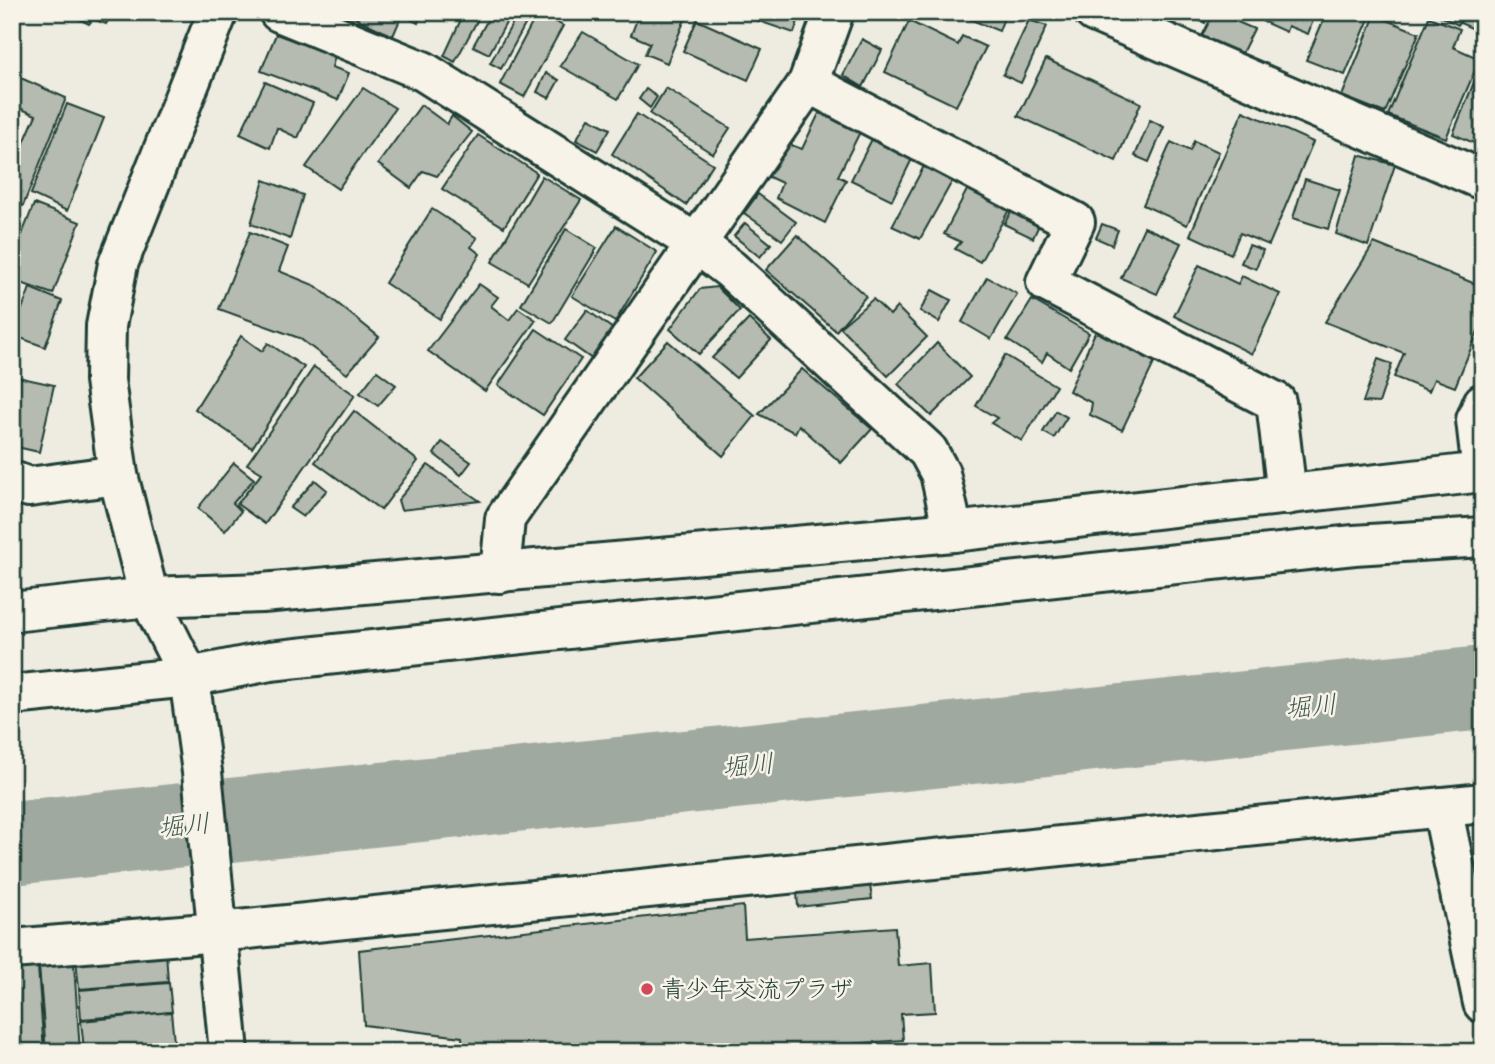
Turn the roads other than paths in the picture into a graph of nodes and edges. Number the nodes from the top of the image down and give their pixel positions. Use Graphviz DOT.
graph roads {
  1 [pos="218,12"];
  2 [pos="279,12"];
  3 [pos="834,12"];
  4 [pos="1094,12"];
  5 [pos="808,83"];
  6 [pos="1483,180"];
  7 [pos="697,244"];
  8 [pos="1483,403"];
  9 [pos="1482,472"];
  10 [pos="118,475"];
  11 [pos="12,481"];
  12 [pos="1287,495"];
  13 [pos="953,532"];
  14 [pos="1483,537"];
  15 [pos="500,573"];
  16 [pos="149,597"];
  17 [pos="12,612"];
  18 [pos="189,677"];
  19 [pos="12,695"];
  20 [pos="1483,803"];
  21 [pos="1442,807"];
  22 [pos="218,932"];
  23 [pos="12,949"];
  24 [pos="1483,1003"];
  25 [pos="229,1052"];
  1 -- 10 [label="street"];
  2 -- 7 [label="street"];
  3 -- 5 [label="street"];
  4 -- 6 [label="street"];
  5 -- 7 [label="street"];
  5 -- 12 [label="street"];
  7 -- 13 [label="street"];
  7 -- 15 [label="street"];
  8 -- 9 [label="street"];
  9 -- 12 [label="street"];
  10 -- 11 [label="street"];
  10 -- 16 [label="street"];
  12 -- 13 [label="street"];
  13 -- 15 [label="street"];
  14 -- 18 [label="street"];
  15 -- 16 [label="street"];
  16 -- 17 [label="street"];
  16 -- 18 [label="street"];
  18 -- 19 [label="street"];
  18 -- 22 [label="street"];
  20 -- 21 [label="street"];
  21 -- 22 [label="street"];
  21 -- 24 [label="street"];
  22 -- 23 [label="street"];
  22 -- 25 [label="street"];
}
